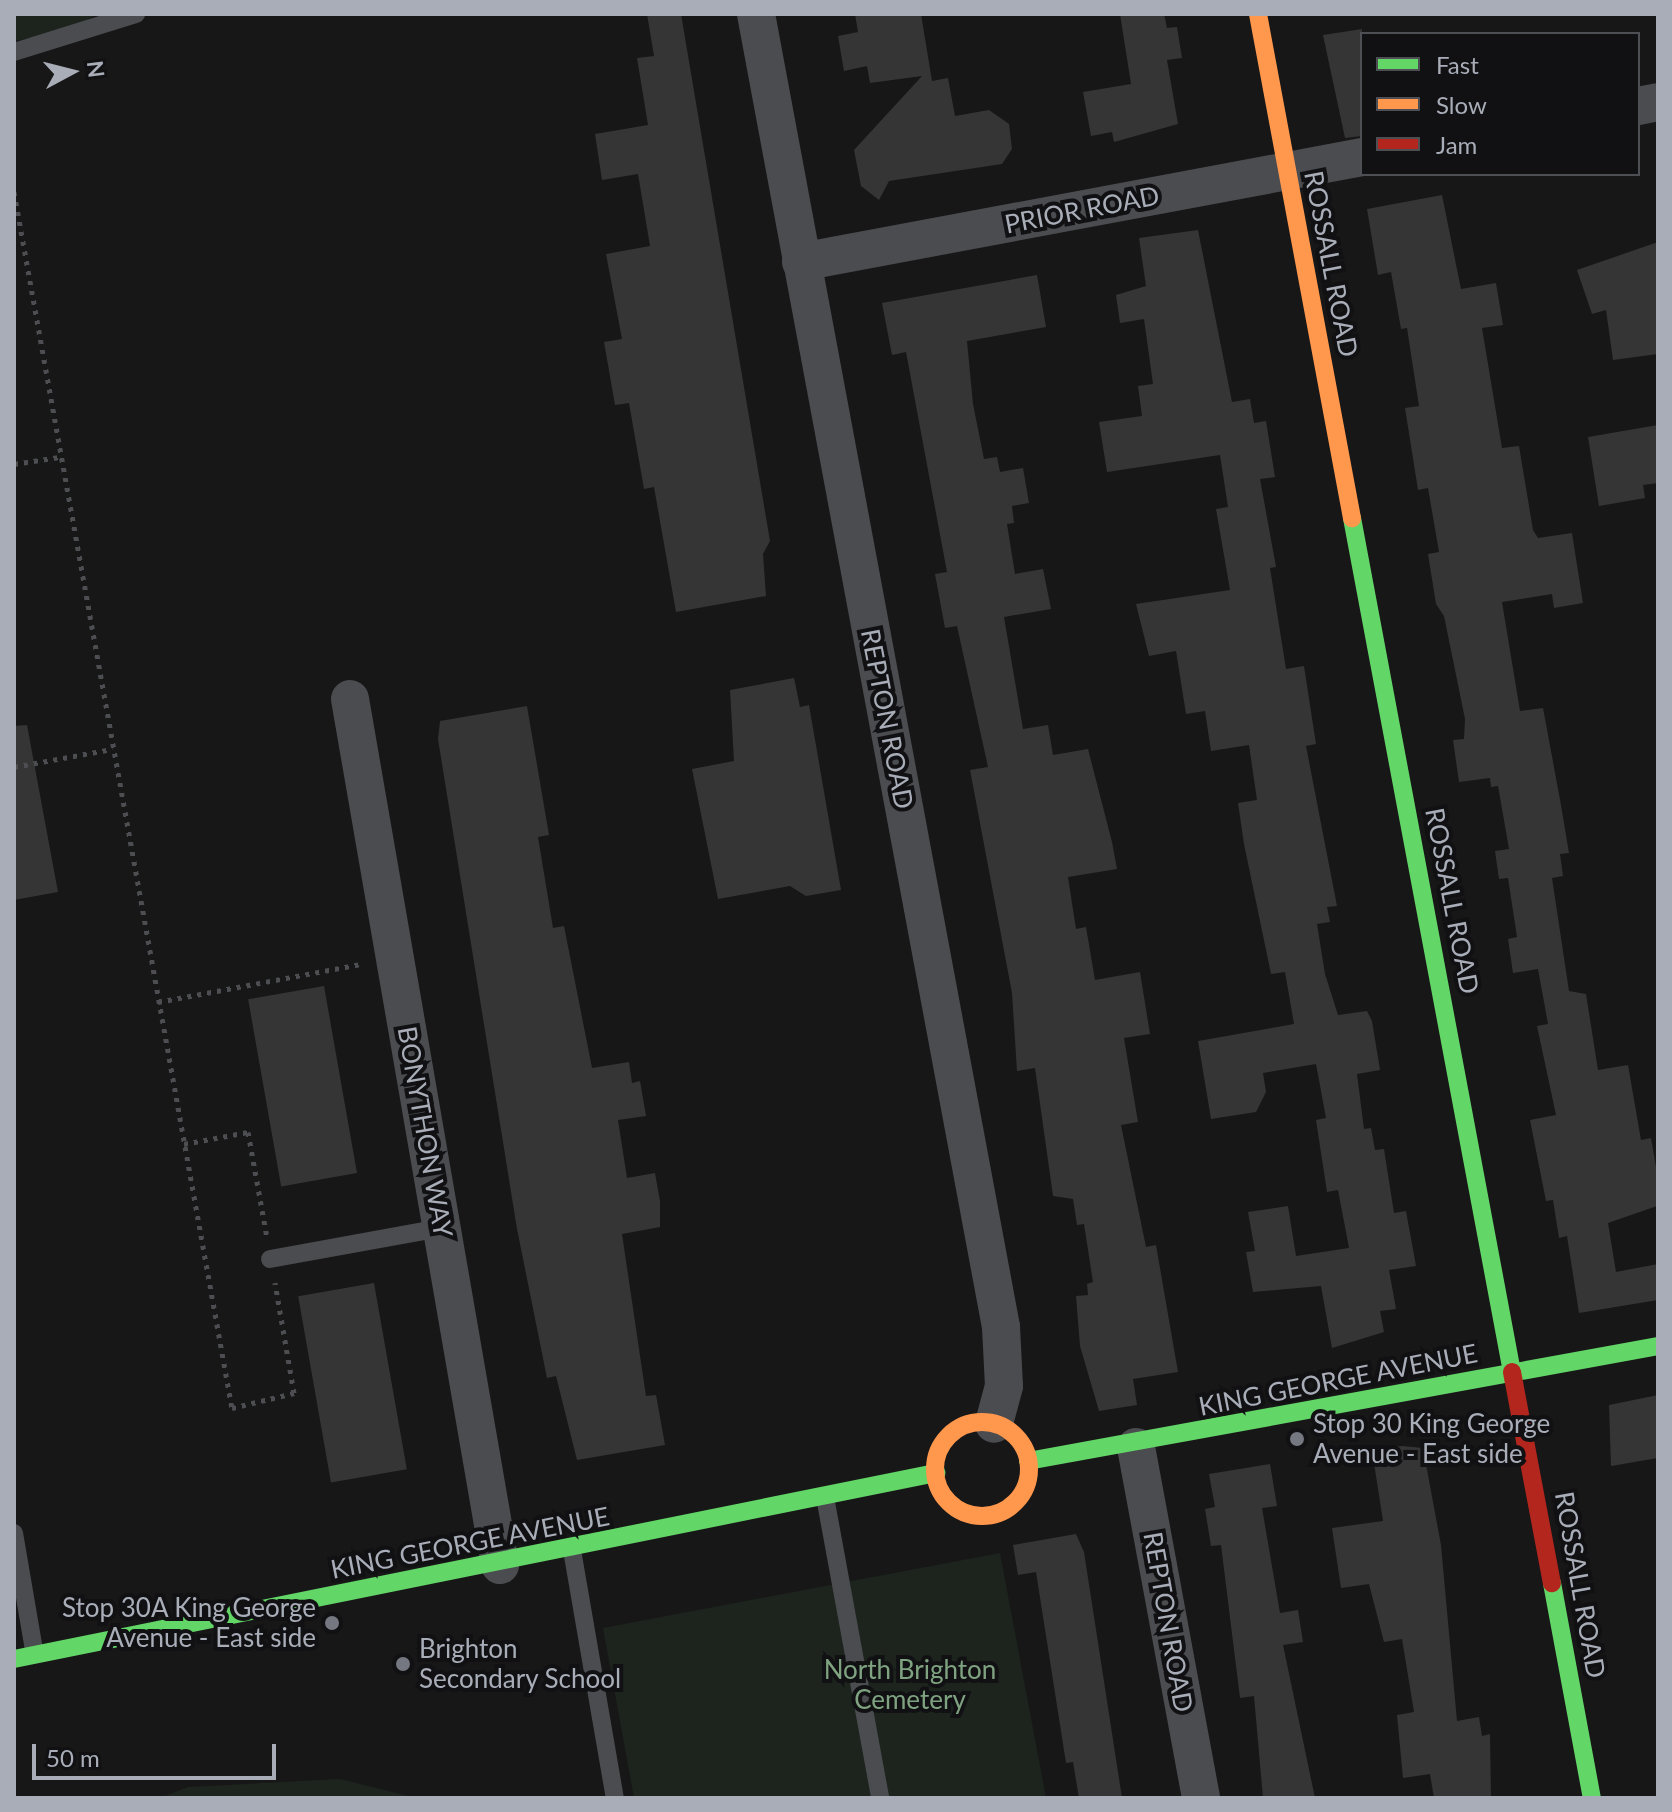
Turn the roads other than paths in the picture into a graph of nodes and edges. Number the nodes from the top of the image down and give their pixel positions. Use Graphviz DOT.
graph roads {
  1 [pos="136,14"];
  2 [pos="756,14"];
  3 [pos="1258,14"];
  4 [pos="14,52"];
  5 [pos="1360,157"];
  6 [pos="1287,171"];
  7 [pos="801,262"];
  8 [pos="350,699"];
  9 [pos="441,1228"];
  10 [pos="270,1259"];
  11 [pos="1658,1346"];
  12 [pos="1515,1374"];
  13 [pos="994,1424"];
  14 [pos="1136,1447"];
  15 [pos="1028,1461"];
  16 [pos="936,1473"];
  17 [pos="825,1497"];
  18 [pos="14,1533"];
  19 [pos="572,1550"];
  20 [pos="500,1565"];
  21 [pos="34,1650"];
  22 [pos="14,1659"];
  23 [pos="615,1798"];
  24 [pos="880,1798"];
  25 [pos="1201,1798"];
  26 [pos="1592,1798"];
  1 -- 4 [label="lane"];
  2 -- 7 [label="street, REPTON ROAD"];
  3 -- 6 [label="street, ROSSALL ROAD"];
  5 -- 6 [label="street, PRIOR ROAD"];
  6 -- 7 [label="street, PRIOR ROAD"];
  6 -- 12 [label="street, ROSSALL ROAD"];
  7 -- 13 [label="street, REPTON ROAD"];
  8 -- 9 [label="street, BONYTHON WAY"];
  9 -- 10 [label="lane"];
  9 -- 20 [label="street, BONYTHON WAY"];
  11 -- 12 [label="street, KING GEORGE AVENUE"];
  12 -- 14 [label="street, KING GEORGE AVENUE"];
  12 -- 26 [label="street, ROSSALL ROAD"];
  13 -- 15 [label="street"];
  13 -- 16 [label="street"];
  14 -- 15 [label="street, KING GEORGE AVENUE"];
  14 -- 25 [label="street, REPTON ROAD"];
  15 -- 16 [label="street"];
  16 -- 17 [label="street, KING GEORGE AVENUE"];
  17 -- 19 [label="street, KING GEORGE AVENUE"];
  17 -- 24 [label="lane"];
  18 -- 21 [label="lane"];
  19 -- 20 [label="street, KING GEORGE AVENUE"];
  19 -- 23 [label="lane"];
  20 -- 21 [label="street, KING GEORGE AVENUE"];
  21 -- 22 [label="street, KING GEORGE AVENUE"];
}
